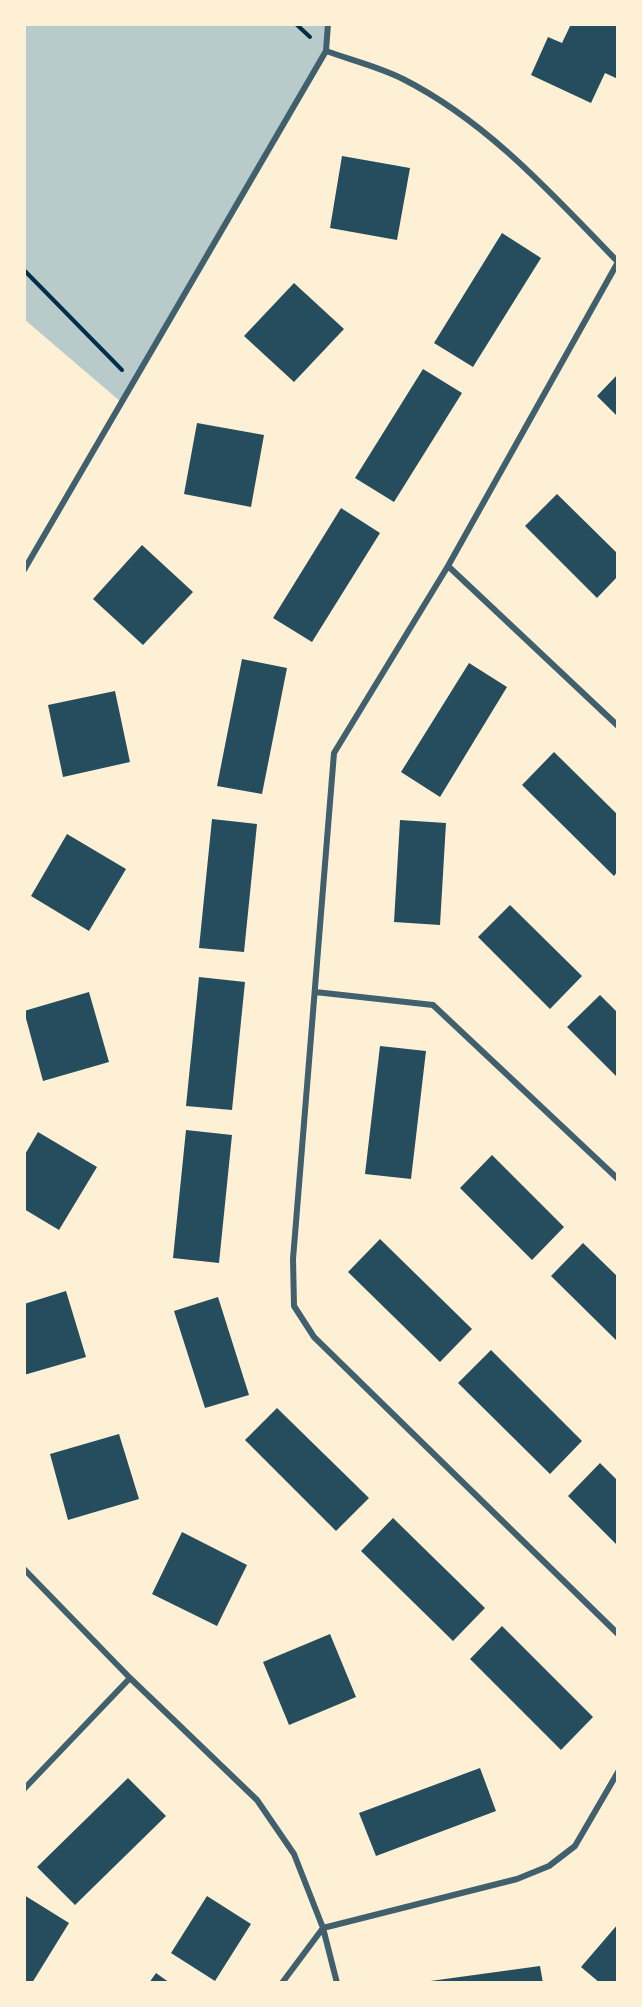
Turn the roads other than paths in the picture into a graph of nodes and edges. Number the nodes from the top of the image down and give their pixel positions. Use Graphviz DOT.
graph roads {
  1 [pos="328,24"];
  2 [pos="326,51"];
  3 [pos="618,262"];
  4 [pos="448,566"];
  5 [pos="24,570"];
  6 [pos="618,726"];
  7 [pos="315,992"];
  8 [pos="618,1179"];
  9 [pos="24,1569"];
  10 [pos="618,1634"];
  11 [pos="130,1678"];
  12 [pos="618,1772"];
  13 [pos="24,1789"];
  14 [pos="323,1928"];
  15 [pos="282,1983"];
  16 [pos="337,1983"];
  1 -- 2 [label="street"];
  2 -- 3 [label="street"];
  2 -- 5 [label="street"];
  3 -- 4 [label="street"];
  4 -- 6 [label="street"];
  4 -- 7 [label="street"];
  7 -- 8 [label="street"];
  7 -- 10 [label="street"];
  9 -- 11 [label="street"];
  11 -- 13 [label="street"];
  11 -- 14 [label="street"];
  12 -- 14 [label="street"];
  14 -- 15 [label="street"];
  14 -- 16 [label="street"];
}
